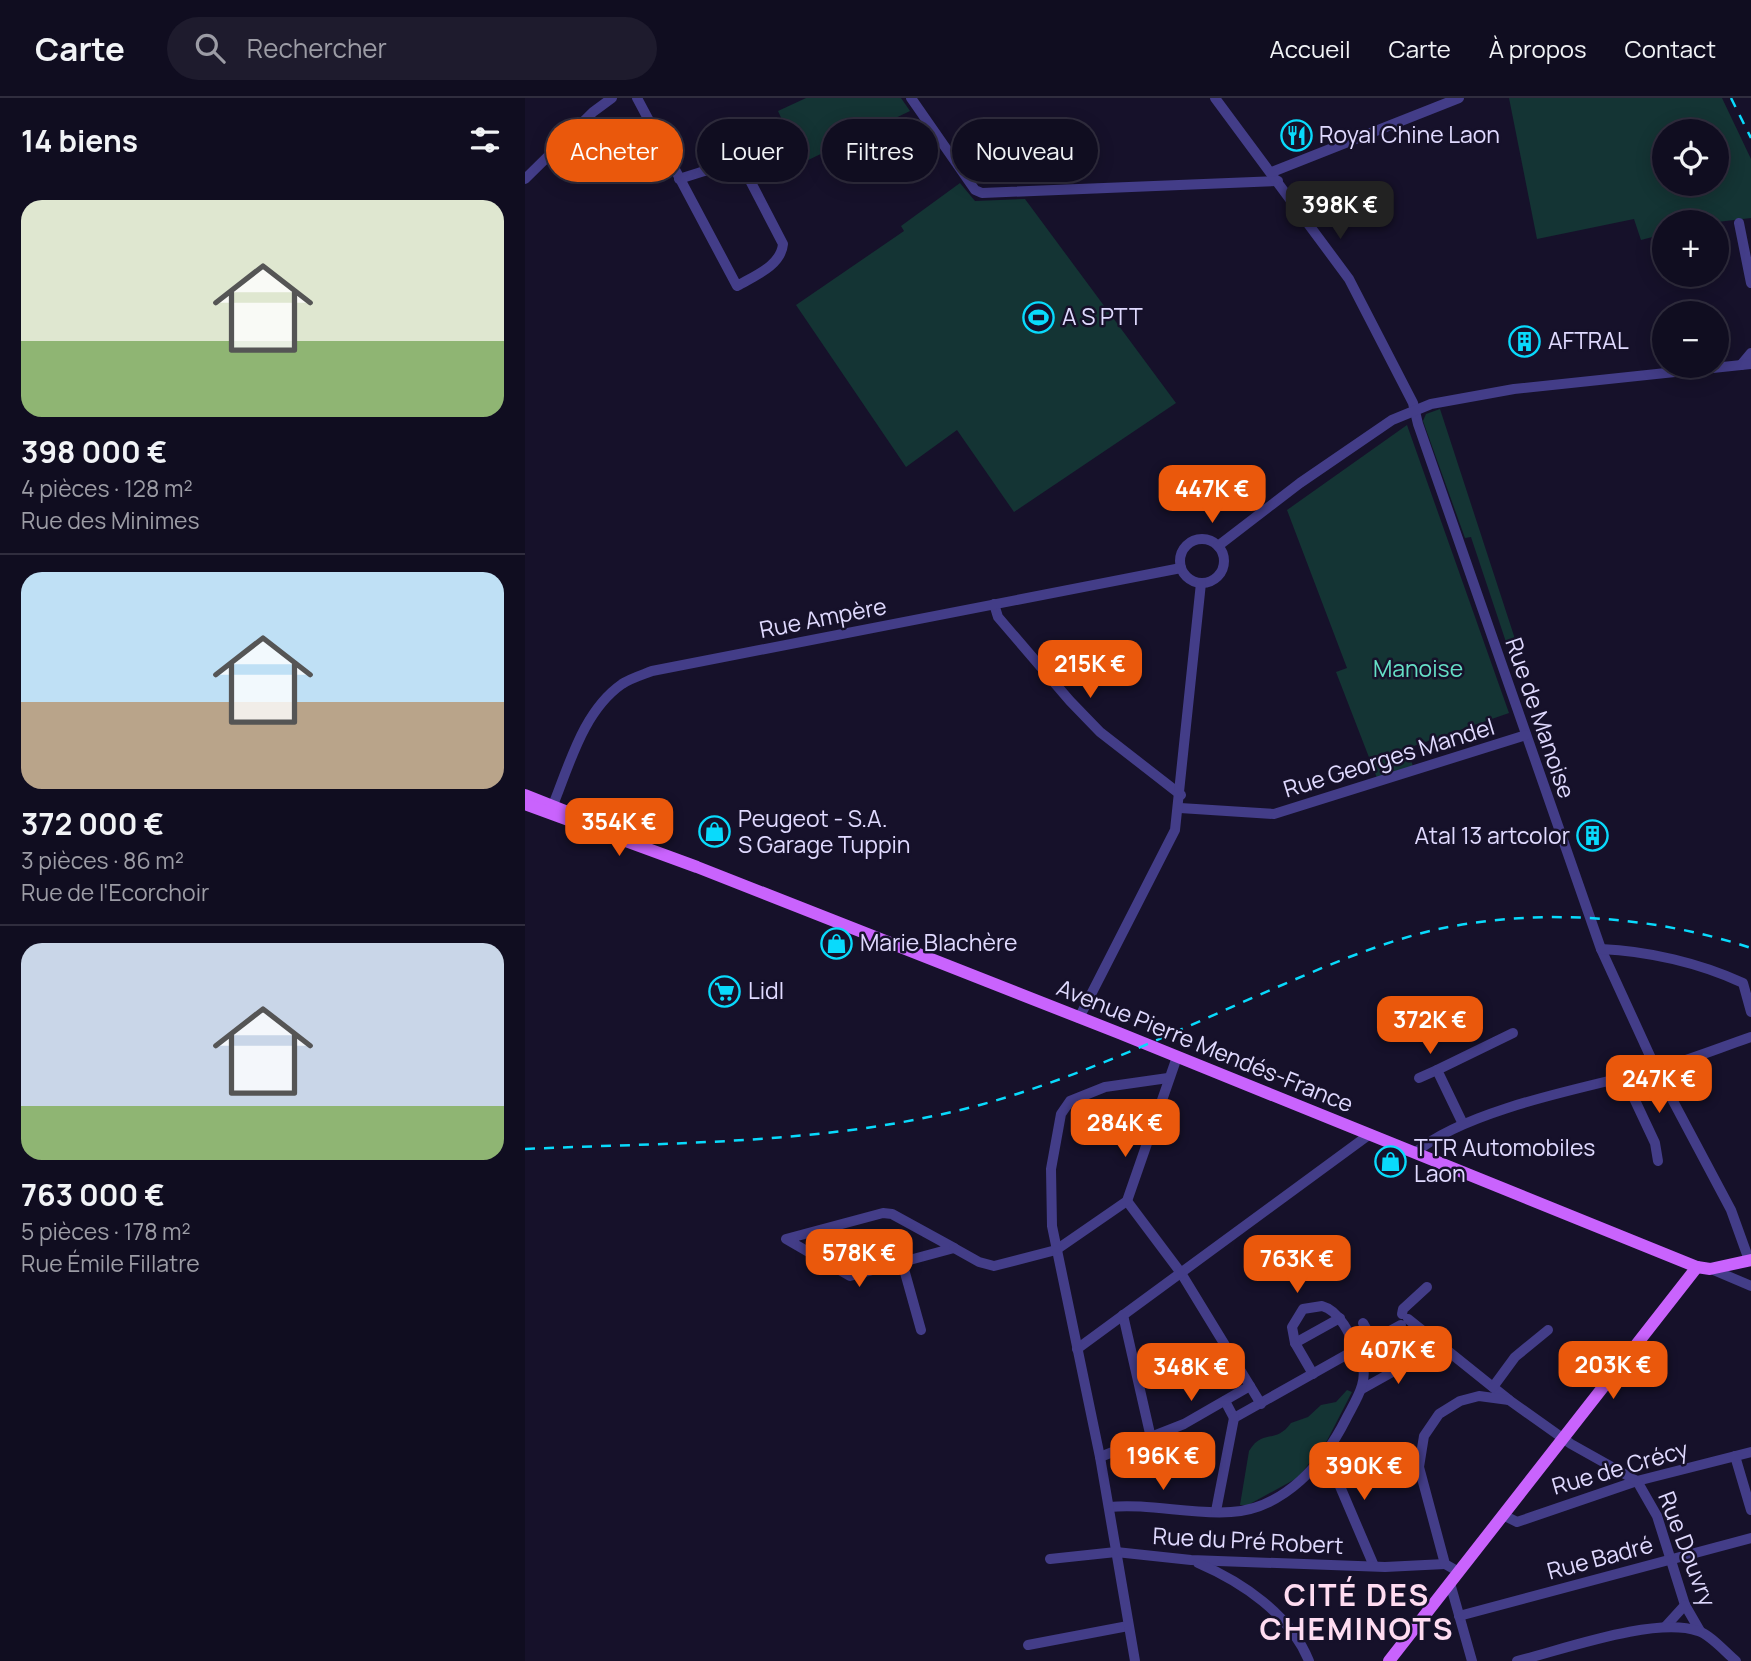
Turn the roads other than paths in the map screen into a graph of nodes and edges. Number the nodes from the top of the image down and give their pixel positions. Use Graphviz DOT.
graph roads {
  1 [pos="612,98"];
  2 [pos="637,98"];
  3 [pos="911,98"];
  4 [pos="1215,98"];
  5 [pos="1459,98"];
  6 [pos="1441,101"];
  7 [pos="648,119"];
  8 [pos="1275,176"];
  9 [pos="525,179"];
  10 [pos="679,179"];
  11 [pos="1739,223"];
  12 [pos="1751,283"];
  13 [pos="1751,353"];
  14 [pos="1746,365"];
  15 [pos="1415,410"];
  16 [pos="1218,546"];
  17 [pos="1181,568"];
  18 [pos="1201,583"];
  19 [pos="995,604"];
  20 [pos="1526,735"];
  21 [pos="525,795"];
  22 [pos="1181,795"];
  23 [pos="525,804"];
  24 [pos="1180,808"];
  25 [pos="554,811"];
  26 [pos="1601,949"];
  27 [pos="1751,1012"];
  28 [pos="1079,1018"];
  29 [pos="1513,1033"];
  30 [pos="1751,1037"];
  31 [pos="1177,1057"];
  32 [pos="1656,1069"];
  33 [pos="1437,1070"];
  34 [pos="1623,1077"];
  35 [pos="1168,1078"];
  36 [pos="1419,1078"];
  37 [pos="1463,1124"];
  38 [pos="1370,1134"];
  39 [pos="1416,1152"];
  40 [pos="1658,1161"];
  41 [pos="1127,1201"];
  42 [pos="954,1248"];
  43 [pos="1056,1250"];
  44 [pos="1750,1260"];
  45 [pos="902,1262"];
  46 [pos="1704,1268"];
  47 [pos="1181,1273"];
  48 [pos="1751,1286"];
  49 [pos="1427,1287"];
  50 [pos="1123,1315"];
  51 [pos="1340,1318"];
  52 [pos="1404,1319"];
  53 [pos="1363,1323"];
  54 [pos="1548,1330"];
  55 [pos="921,1331"];
  56 [pos="1295,1343"];
  57 [pos="1365,1345"];
  58 [pos="1077,1349"];
  59 [pos="1420,1356"];
  60 [pos="1313,1374"];
  61 [pos="1490,1384"];
  62 [pos="1250,1386"];
  63 [pos="1362,1388"];
  64 [pos="1479,1395"];
  65 [pos="1509,1400"];
  66 [pos="1225,1401"];
  67 [pos="1261,1404"];
  68 [pos="1234,1418"];
  69 [pos="1151,1438"];
  70 [pos="1563,1439"];
  71 [pos="1751,1452"];
  72 [pos="1735,1455"];
  73 [pos="1100,1457"];
  74 [pos="1320,1462"];
  75 [pos="1637,1481"];
  76 [pos="1109,1507"];
  77 [pos="1751,1510"];
  78 [pos="1216,1511"];
  79 [pos="1503,1515"];
  80 [pos="1751,1538"];
  81 [pos="1116,1552"];
  82 [pos="1672,1558"];
  83 [pos="1050,1559"];
  84 [pos="1191,1560"];
  85 [pos="1445,1564"];
  86 [pos="1374,1566"];
  87 [pos="1459,1572"];
  88 [pos="1450,1583"];
  89 [pos="1685,1605"];
  90 [pos="1459,1616"];
  91 [pos="1128,1626"];
  92 [pos="1665,1627"];
  93 [pos="1700,1631"];
  94 [pos="1028,1645"];
  95 [pos="1135,1661"];
  96 [pos="1308,1661"];
  97 [pos="1389,1661"];
  98 [pos="1472,1661"];
  99 [pos="1517,1661"];
  100 [pos="1736,1661"];
  1 -- 9 [label="street"];
  2 -- 7 [label="street"];
  3 -- 8 [label="street"];
  4 -- 8 [label="street, Rue de Manoise"];
  5 -- 6 [label="street"];
  6 -- 8 [label="street"];
  8 -- 15 [label="street, Rue de Manoise"];
  10 -- 10 [label="street"];
  11 -- 12 [label="street"];
  13 -- 14 [label="street"];
  14 -- 15 [label="street"];
  15 -- 16 [label="street"];
  15 -- 20 [label="street, Rue de Manoise"];
  16 -- 17 [label="street"];
  16 -- 18 [label="street"];
  17 -- 18 [label="street"];
  17 -- 19 [label="street, Rue Ampère"];
  18 -- 22 [label="street"];
  19 -- 22 [label="street"];
  19 -- 25 [label="street, Rue Ampère"];
  20 -- 24 [label="street, Rue Georges Mandel"];
  20 -- 26 [label="street, Rue de Manoise"];
  21 -- 25 [label="main road, Avenue Pierre Mendés-France"];
  22 -- 24 [label="street"];
  23 -- 25 [label="main road, Avenue Pierre Mendés-France"];
  24 -- 28 [label="street"];
  25 -- 28 [label="main road, Avenue Pierre Mendés-France"];
  26 -- 27 [label="street"];
  26 -- 32 [label="street, Rue de Manoise"];
  28 -- 31 [label="main road, Avenue Pierre Mendés-France"];
  29 -- 33 [label="street"];
  30 -- 32 [label="street"];
  31 -- 35 [label="street"];
  31 -- 38 [label="main road, Avenue Pierre Mendés-France"];
  32 -- 34 [label="street"];
  32 -- 44 [label="street, Rue de Manoise"];
  33 -- 36 [label="street"];
  33 -- 37 [label="street"];
  34 -- 37 [label="street"];
  34 -- 40 [label="street"];
  35 -- 41 [label="street"];
  35 -- 43 [label="street"];
  37 -- 39 [label="street"];
  38 -- 39 [label="main road, Avenue Pierre Mendés-France"];
  38 -- 47 [label="street"];
  39 -- 46 [label="main road, Avenue Pierre Mendés-France"];
  41 -- 43 [label="street"];
  41 -- 47 [label="street"];
  42 -- 43 [label="street"];
  42 -- 45 [label="street"];
  42 -- 45 [label="street"];
  43 -- 58 [label="street"];
  44 -- 46 [label="main road"];
  45 -- 55 [label="street"];
  46 -- 48 [label="street"];
  46 -- 70 [label="main road"];
  47 -- 50 [label="street"];
  47 -- 62 [label="street"];
  49 -- 52 [label="street"];
  50 -- 58 [label="street"];
  50 -- 69 [label="street"];
  51 -- 56 [label="street"];
  51 -- 56 [label="street"];
  51 -- 57 [label="street"];
  52 -- 57 [label="street"];
  52 -- 61 [label="street"];
  53 -- 57 [label="street"];
  54 -- 61 [label="street"];
  56 -- 60 [label="street"];
  57 -- 60 [label="street"];
  57 -- 63 [label="street"];
  58 -- 73 [label="street"];
  59 -- 63 [label="street"];
  60 -- 67 [label="street"];
  61 -- 64 [label="street"];
  61 -- 65 [label="street"];
  62 -- 66 [label="street"];
  62 -- 67 [label="street"];
  63 -- 74 [label="street"];
  64 -- 65 [label="street"];
  64 -- 85 [label="street"];
  65 -- 70 [label="street"];
  66 -- 68 [label="street"];
  66 -- 69 [label="street"];
  67 -- 68 [label="street"];
  68 -- 78 [label="street"];
  69 -- 73 [label="street"];
  70 -- 75 [label="street"];
  70 -- 79 [label="main road"];
  71 -- 72 [label="street, Rue de Crécy"];
  72 -- 75 [label="street, Rue de Crécy"];
  72 -- 77 [label="street"];
  73 -- 76 [label="street"];
  74 -- 78 [label="street"];
  74 -- 86 [label="street"];
  75 -- 79 [label="street, Rue de Crécy"];
  75 -- 82 [label="street, Rue Douvry"];
  76 -- 78 [label="street"];
  76 -- 81 [label="street"];
  79 -- 87 [label="main road"];
  80 -- 82 [label="street, Rue Badré"];
  81 -- 83 [label="street, Rue du Pré Robert"];
  81 -- 84 [label="street, Rue du Pré Robert"];
  81 -- 91 [label="street"];
  82 -- 89 [label="street, Rue Douvry"];
  82 -- 90 [label="street, Rue Badré"];
  84 -- 86 [label="street, Rue du Pré Robert"];
  84 -- 96 [label="street"];
  85 -- 86 [label="street, Rue du Pré Robert"];
  85 -- 87 [label="street"];
  87 -- 88 [label="main road"];
  88 -- 90 [label="street"];
  88 -- 97 [label="main road"];
  89 -- 92 [label="street"];
  89 -- 93 [label="street, Rue Douvry"];
  90 -- 98 [label="street"];
  91 -- 94 [label="street"];
  91 -- 95 [label="street"];
  92 -- 93 [label="street"];
  92 -- 99 [label="street"];
  93 -- 100 [label="street"];
}
